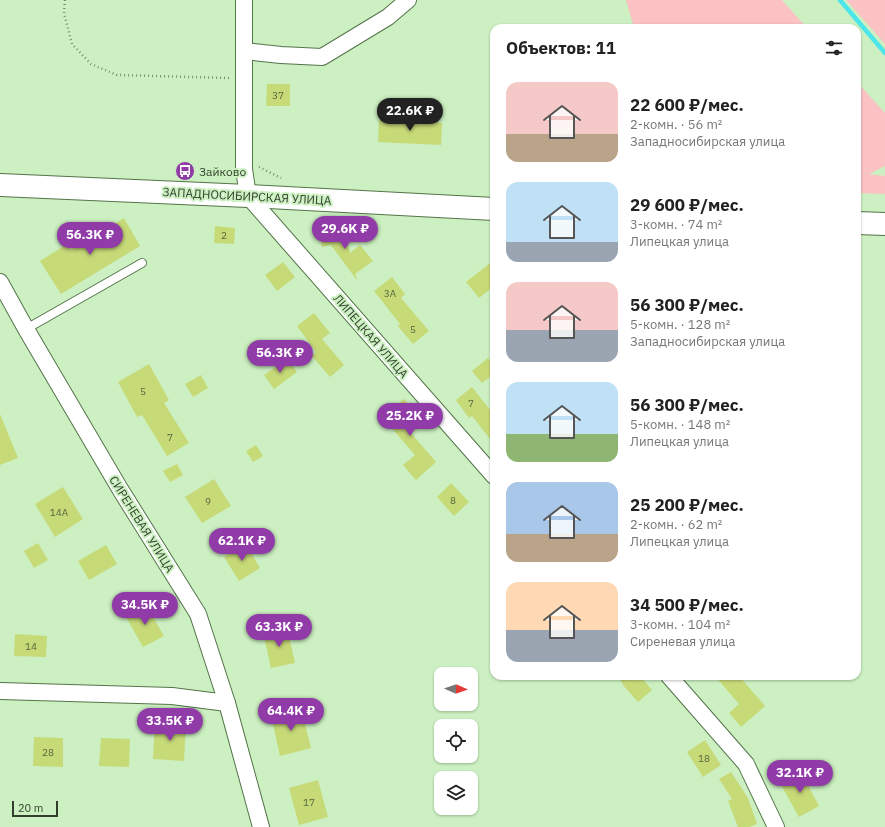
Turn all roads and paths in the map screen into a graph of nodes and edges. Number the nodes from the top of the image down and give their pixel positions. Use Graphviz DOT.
graph roads {
  1 [pos="65,0"];
  2 [pos="244,0"];
  3 [pos="408,0"];
  4 [pos="244,52"];
  5 [pos="244,79"];
  6 [pos="0,185"];
  7 [pos="248,196"];
  8 [pos="490,209"];
  9 [pos="861,223"];
  10 [pos="885,224"];
  11 [pos="142,263"];
  12 [pos="0,282"];
  13 [pos="26,329"];
  14 [pos="490,471"];
  15 [pos="672,680"];
  16 [pos="0,692"];
  17 [pos="227,703"];
  18 [pos="261,827"];
  19 [pos="776,827"];
  1 -- 5 [label="path"];
  2 -- 4 [label="street"];
  3 -- 4 [label="street"];
  4 -- 5 [label="street"];
  5 -- 7 [label="street"];
  6 -- 7 [label="main road, ЗАПАДНОСИБИРСКАЯ УЛИЦА"];
  7 -- 8 [label="main road, ЗАПАДНОСИБИРСКАЯ УЛИЦА"];
  7 -- 14 [label="street, ЛИПЕЦКАЯ УЛИЦА"];
  9 -- 10 [label="main road"];
  11 -- 13 [label="lane"];
  12 -- 13 [label="street, СИРЕНЕВАЯ УЛИЦА"];
  13 -- 17 [label="street, СИРЕНЕВАЯ УЛИЦА"];
  15 -- 19 [label="street"];
  16 -- 17 [label="street"];
  17 -- 18 [label="street, СИРЕНЕВАЯ УЛИЦА"];
}
